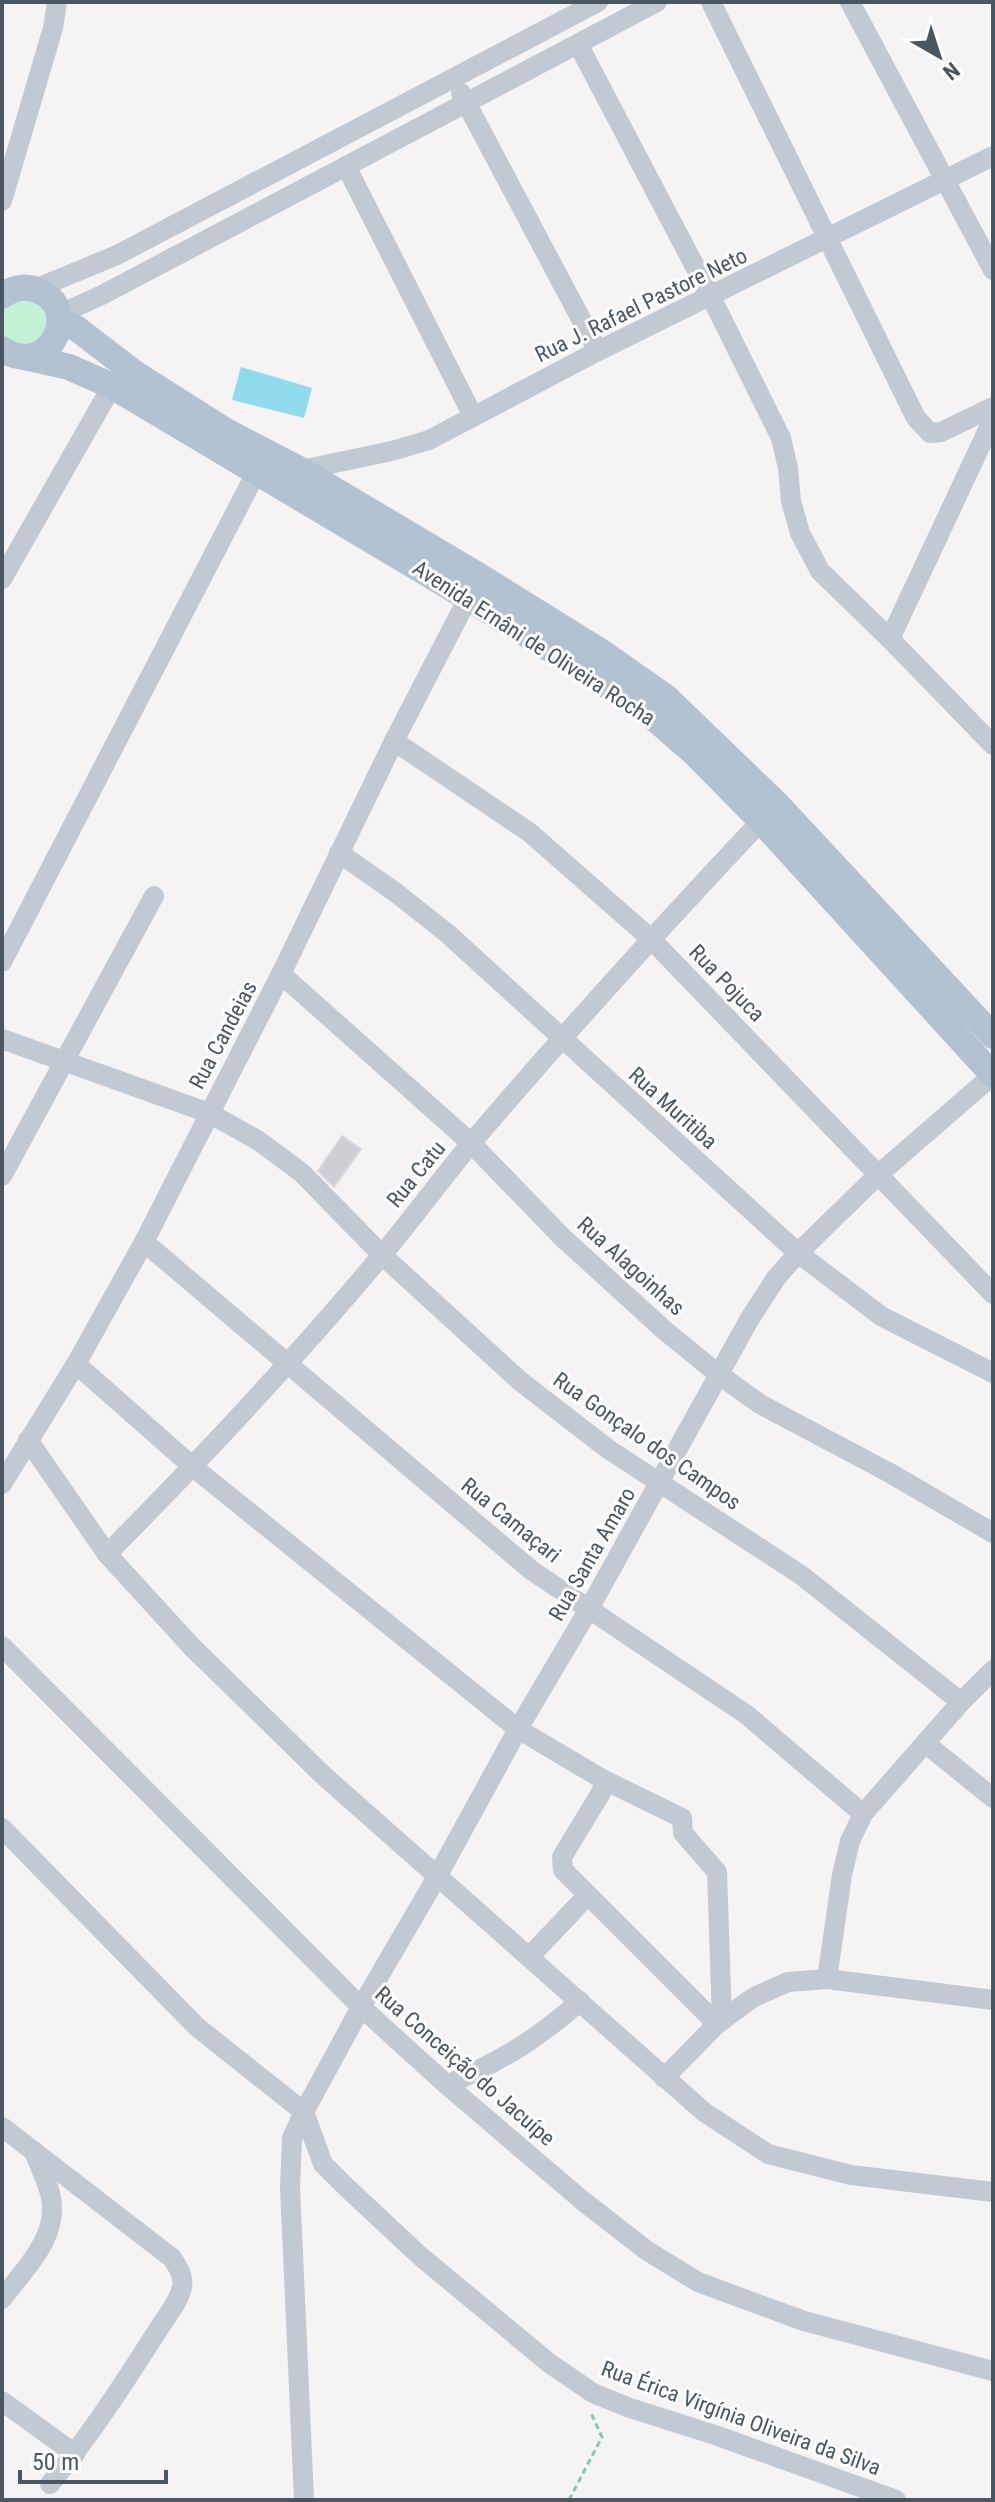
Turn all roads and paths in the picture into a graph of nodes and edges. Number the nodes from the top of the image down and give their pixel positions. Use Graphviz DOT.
graph roads {
  1 [pos="57,2"];
  2 [pos="598,2"];
  3 [pos="657,2"];
  4 [pos="711,2"];
  5 [pos="850,2"];
  6 [pos="578,44"];
  7 [pos="453,78"];
  8 [pos="466,103"];
  9 [pos="993,156"];
  10 [pos="346,166"];
  11 [pos="945,179"];
  12 [pos="2,201"];
  13 [pos="827,239"];
  14 [pos="993,270"];
  15 [pos="35,289"];
  16 [pos="2,296"];
  17 [pos="711,297"];
  18 [pos="59,318"];
  19 [pos="8,351"];
  20 [pos="598,351"];
  21 [pos="112,386"];
  22 [pos="993,407"];
  23 [pos="473,416"];
  24 [pos="993,419"];
  25 [pos="301,470"];
  26 [pos="257,471"];
  27 [pos="2,579"];
  28 [pos="468,598"];
  29 [pos="890,639"];
  30 [pos="394,741"];
  31 [pos="993,745"];
  32 [pos="761,821"];
  33 [pos="339,853"];
  34 [pos="154,896"];
  35 [pos="650,938"];
  36 [pos="2,962"];
  37 [pos="281,974"];
  38 [pos="993,1036"];
  39 [pos="2,1039"];
  40 [pos="561,1039"];
  41 [pos="65,1061"];
  42 [pos="993,1075"];
  43 [pos="209,1113"];
  44 [pos="471,1143"];
  45 [pos="879,1174"];
  46 [pos="2,1176"];
  47 [pos="144,1242"];
  48 [pos="798,1253"];
  49 [pos="382,1255"];
  50 [pos="993,1294"];
  51 [pos="286,1363"];
  52 [pos="76,1364"];
  53 [pos="993,1373"];
  54 [pos="718,1374"];
  55 [pos="28,1440"];
  56 [pos="193,1467"];
  57 [pos="2,1484"];
  58 [pos="659,1484"];
  59 [pos="993,1533"];
  60 [pos="107,1554"];
  61 [pos="589,1609"];
  62 [pos="2,1646"];
  63 [pos="993,1670"];
  64 [pos="961,1702"];
  65 [pos="518,1729"];
  66 [pos="925,1743"];
  67 [pos="604,1780"];
  68 [pos="993,1798"];
  69 [pos="863,1814"];
  70 [pos="2,1828"];
  71 [pos="438,1875"];
  72 [pos="587,1896"];
  73 [pos="530,1956"];
  74 [pos="827,1979"];
  75 [pos="993,2000"];
  76 [pos="580,2001"];
  77 [pos="361,2007"];
  78 [pos="719,2023"];
  79 [pos="664,2078"];
  80 [pos="447,2085"];
  81 [pos="304,2112"];
  82 [pos="2,2127"];
  83 [pos="34,2151"];
  84 [pos="993,2192"];
  85 [pos="2,2299"];
  86 [pos="993,2371"];
  87 [pos="576,2380"];
  88 [pos="2,2401"];
  89 [pos="75,2454"];
  90 [pos="50,2484"];
  91 [pos="304,2500"];
  92 [pos="569,2500"];
  93 [pos="896,2500"];
  1 -- 12 [label="street"];
  2 -- 7 [label="street"];
  3 -- 6 [label="street"];
  4 -- 13 [label="street"];
  5 -- 11 [label="street"];
  6 -- 8 [label="street"];
  6 -- 17 [label="street"];
  7 -- 8 [label="street"];
  7 -- 15 [label="street"];
  8 -- 10 [label="street"];
  8 -- 20 [label="street"];
  9 -- 11 [label="street, Rua J. Rafael Pastore Neto"];
  10 -- 18 [label="street"];
  10 -- 23 [label="street"];
  11 -- 13 [label="street, Rua J. Rafael Pastore Neto"];
  11 -- 14 [label="street"];
  13 -- 17 [label="street, Rua J. Rafael Pastore Neto"];
  13 -- 22 [label="street"];
  15 -- 16 [label="main road"];
  15 -- 18 [label="main road, Avenida Ernâni de Oliveira Rocha"];
  17 -- 20 [label="street, Rua J. Rafael Pastore Neto"];
  17 -- 29 [label="street"];
  18 -- 19 [label="main road"];
  18 -- 25 [label="main road, Avenida Ernâni de Oliveira Rocha"];
  19 -- 21 [label="main road, Avenida Ernâni de Oliveira Rocha"];
  20 -- 23 [label="street, Rua J. Rafael Pastore Neto"];
  21 -- 26 [label="main road, Avenida Ernâni de Oliveira Rocha"];
  21 -- 27 [label="street"];
  23 -- 25 [label="street, Rua J. Rafael Pastore Neto"];
  24 -- 29 [label="street"];
  25 -- 38 [label="main road, Avenida Ernâni de Oliveira Rocha"];
  26 -- 28 [label="main road, Avenida Ernâni de Oliveira Rocha"];
  26 -- 36 [label="street"];
  28 -- 30 [label="street, Rua Candeias"];
  28 -- 32 [label="main road, Avenida Ernâni de Oliveira Rocha"];
  29 -- 31 [label="street"];
  30 -- 33 [label="street, Rua Candeias"];
  30 -- 35 [label="street, Rua Pojuca"];
  32 -- 35 [label="street, Rua Catu"];
  32 -- 42 [label="main road, Avenida Ernâni de Oliveira Rocha"];
  33 -- 37 [label="street, Rua Candeias"];
  33 -- 40 [label="street, Rua Muritiba"];
  34 -- 41 [label="street"];
  35 -- 40 [label="street, Rua Catu"];
  35 -- 45 [label="street, Rua Pojuca"];
  37 -- 43 [label="street, Rua Candeias"];
  37 -- 44 [label="street, Rua Alagoinhas"];
  39 -- 41 [label="street, Rua Gonçalo dos Campos"];
  40 -- 44 [label="street, Rua Catu"];
  40 -- 48 [label="street, Rua Muritiba"];
  41 -- 43 [label="street, Rua Gonçalo dos Campos"];
  41 -- 46 [label="street"];
  42 -- 45 [label="street, Rua Santa Amaro"];
  43 -- 47 [label="street, Rua Candeias"];
  43 -- 49 [label="street, Rua Gonçalo dos Campos"];
  44 -- 49 [label="street, Rua Catu"];
  44 -- 54 [label="street, Rua Alagoinhas"];
  45 -- 48 [label="street, Rua Santa Amaro"];
  45 -- 50 [label="street, Rua Pojuca"];
  47 -- 51 [label="street, Rua Camaçari"];
  47 -- 52 [label="street, Rua Candeias"];
  48 -- 53 [label="street, Rua Muritiba"];
  48 -- 54 [label="street, Rua Santa Amaro"];
  49 -- 51 [label="street, Rua Catu"];
  49 -- 58 [label="street, Rua Gonçalo dos Campos"];
  51 -- 56 [label="street, Rua Catu"];
  51 -- 61 [label="street, Rua Camaçari"];
  52 -- 55 [label="street, Rua Candeias"];
  52 -- 56 [label="street"];
  54 -- 58 [label="street, Rua Santa Amaro"];
  54 -- 59 [label="street, Rua Alagoinhas"];
  55 -- 57 [label="street, Rua Candeias"];
  55 -- 60 [label="street"];
  56 -- 60 [label="street, Rua Catu"];
  56 -- 65 [label="street"];
  58 -- 61 [label="street, Rua Santa Amaro"];
  58 -- 64 [label="street, Rua Gonçalo dos Campos"];
  60 -- 71 [label="street"];
  61 -- 65 [label="street, Rua Santa Amaro"];
  61 -- 69 [label="street, Rua Camaçari"];
  62 -- 77 [label="street, Rua Conceição do Jacuípe"];
  63 -- 64 [label="street"];
  64 -- 66 [label="street"];
  65 -- 67 [label="street"];
  65 -- 71 [label="street, Rua Santa Amaro"];
  66 -- 68 [label="street"];
  66 -- 69 [label="street"];
  67 -- 72 [label="street"];
  67 -- 78 [label="street"];
  69 -- 74 [label="street"];
  70 -- 81 [label="street"];
  71 -- 73 [label="street"];
  71 -- 77 [label="street, Rua Santa Amaro"];
  72 -- 73 [label="street"];
  72 -- 78 [label="street"];
  73 -- 76 [label="street"];
  74 -- 75 [label="street"];
  74 -- 78 [label="street"];
  76 -- 79 [label="street"];
  76 -- 80 [label="street"];
  77 -- 80 [label="street, Rua Conceição do Jacuípe"];
  77 -- 81 [label="street, Rua Santa Amaro"];
  78 -- 79 [label="street"];
  79 -- 84 [label="street"];
  80 -- 86 [label="street, Rua Conceição do Jacuípe"];
  81 -- 87 [label="street, Rua Érica Virgínia Oliveira da Silva"];
  81 -- 91 [label="street, Rua Santa Amaro"];
  82 -- 83 [label="street"];
  83 -- 85 [label="street"];
  83 -- 89 [label="street"];
  87 -- 92 [label="path"];
  87 -- 93 [label="street, Rua Érica Virgínia Oliveira da Silva"];
  88 -- 89 [label="street"];
  89 -- 90 [label="street"];
}
